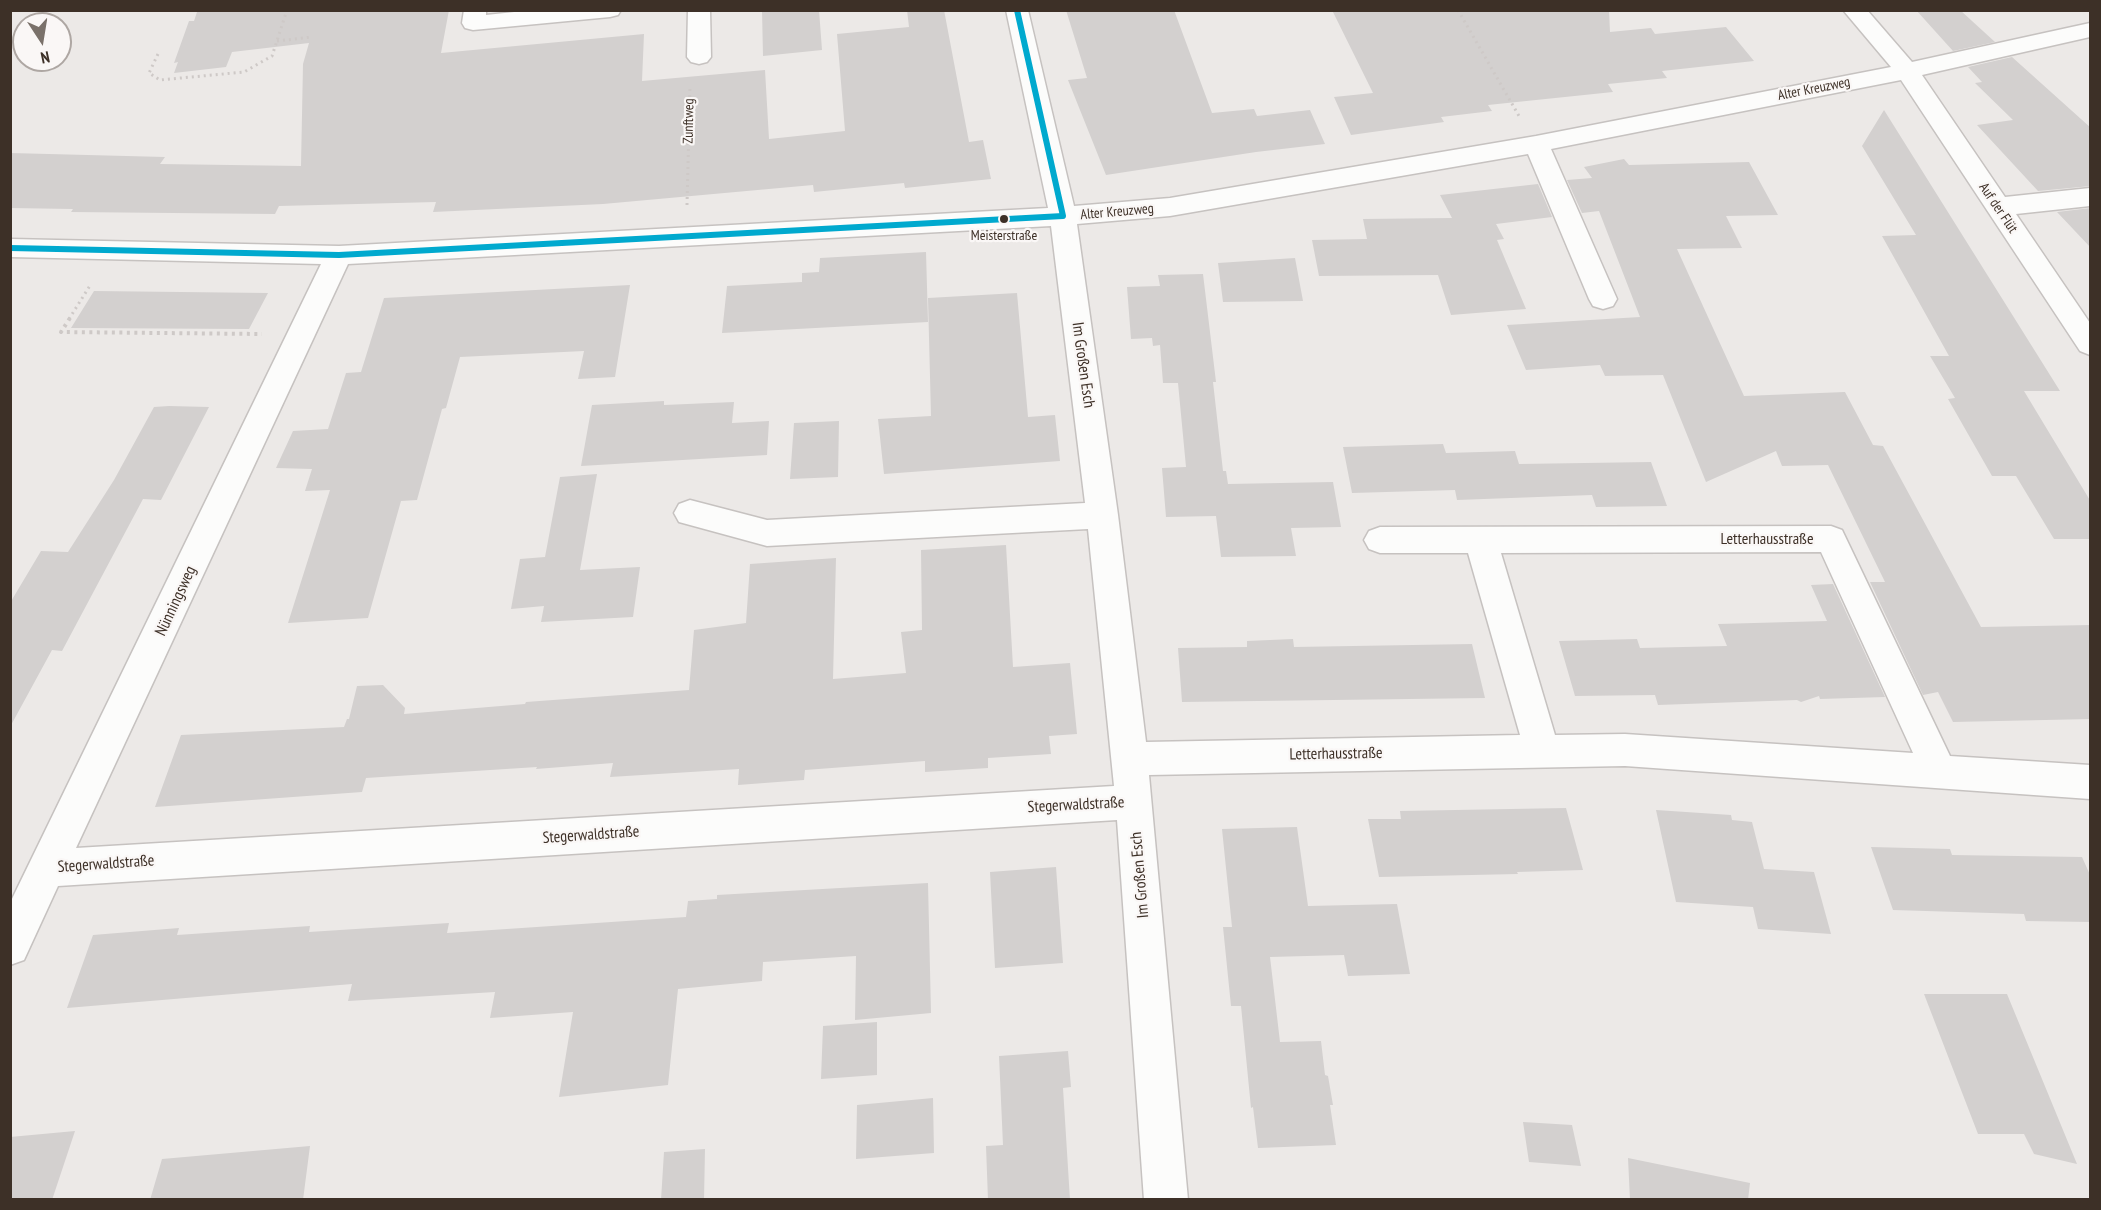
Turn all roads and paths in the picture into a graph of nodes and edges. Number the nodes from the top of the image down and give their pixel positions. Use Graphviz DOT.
graph roads {
  1 [pos="287,10"];
  2 [pos="475,10"];
  3 [pos="610,10"];
  4 [pos="699,10"];
  5 [pos="1017,10"];
  6 [pos="1458,10"];
  7 [pos="1854,10"];
  8 [pos="2091,30"];
  9 [pos="312,37"];
  10 [pos="277,41"];
  11 [pos="158,54"];
  12 [pos="699,57"];
  13 [pos="1907,71"];
  14 [pos="1536,144"];
  15 [pos="2091,197"];
  16 [pos="1997,207"];
  17 [pos="1063,216"];
  18 [pos="682,235"];
  19 [pos="10,248"];
  20 [pos="111,250"];
  21 [pos="339,255"];
  22 [pos="1603,299"];
  23 [pos="301,334"];
  24 [pos="2091,344"];
  25 [pos="690,513"];
  26 [pos="1102,514"];
  27 [pos="1380,540"];
  28 [pos="1481,541"];
  29 [pos="1542,751"];
  30 [pos="1130,759"];
  31 [pos="1940,773"];
  32 [pos="2091,783"];
  33 [pos="1134,802"];
  34 [pos="49,868"];
  35 [pos="10,946"];
  36 [pos="1166,1200"];
  1 -- 10 [label="path"];
  2 -- 3 [label="street"];
  4 -- 12 [label="street"];
  5 -- 17 [label="street"];
  6 -- 14 [label="path"];
  7 -- 13 [label="street, Auf der Flüt"];
  8 -- 13 [label="street, Alter Kreuzweg"];
  9 -- 10 [label="path"];
  10 -- 11 [label="path"];
  12 -- 18 [label="path, Zunftweg"];
  13 -- 14 [label="street, Alter Kreuzweg"];
  13 -- 16 [label="street, Auf der Flüt"];
  14 -- 17 [label="street, Alter Kreuzweg"];
  14 -- 22 [label="street"];
  15 -- 16 [label="street"];
  16 -- 24 [label="street, Auf der Flüt"];
  17 -- 18 [label="street, Alter Kreuzweg"];
  17 -- 26 [label="street, Im Großen Esch"];
  18 -- 21 [label="street, Alter Kreuzweg"];
  19 -- 20 [label="street, Alter Kreuzweg"];
  20 -- 21 [label="street, Alter Kreuzweg"];
  20 -- 23 [label="path"];
  21 -- 23 [label="street, Nünningsweg"];
  23 -- 34 [label="street, Nünningsweg"];
  25 -- 26 [label="street"];
  26 -- 30 [label="street, Im Großen Esch"];
  27 -- 28 [label="street, Letterhausstraße"];
  28 -- 29 [label="street"];
  28 -- 31 [label="street, Letterhausstraße"];
  29 -- 30 [label="street, Letterhausstraße"];
  29 -- 31 [label="street, Letterhausstraße"];
  30 -- 33 [label="street, Im Großen Esch"];
  31 -- 32 [label="street, Letterhausstraße"];
  33 -- 34 [label="street, Stegerwaldstraße"];
  33 -- 36 [label="street, Im Großen Esch"];
  34 -- 35 [label="street, Nünningsweg"];
}
